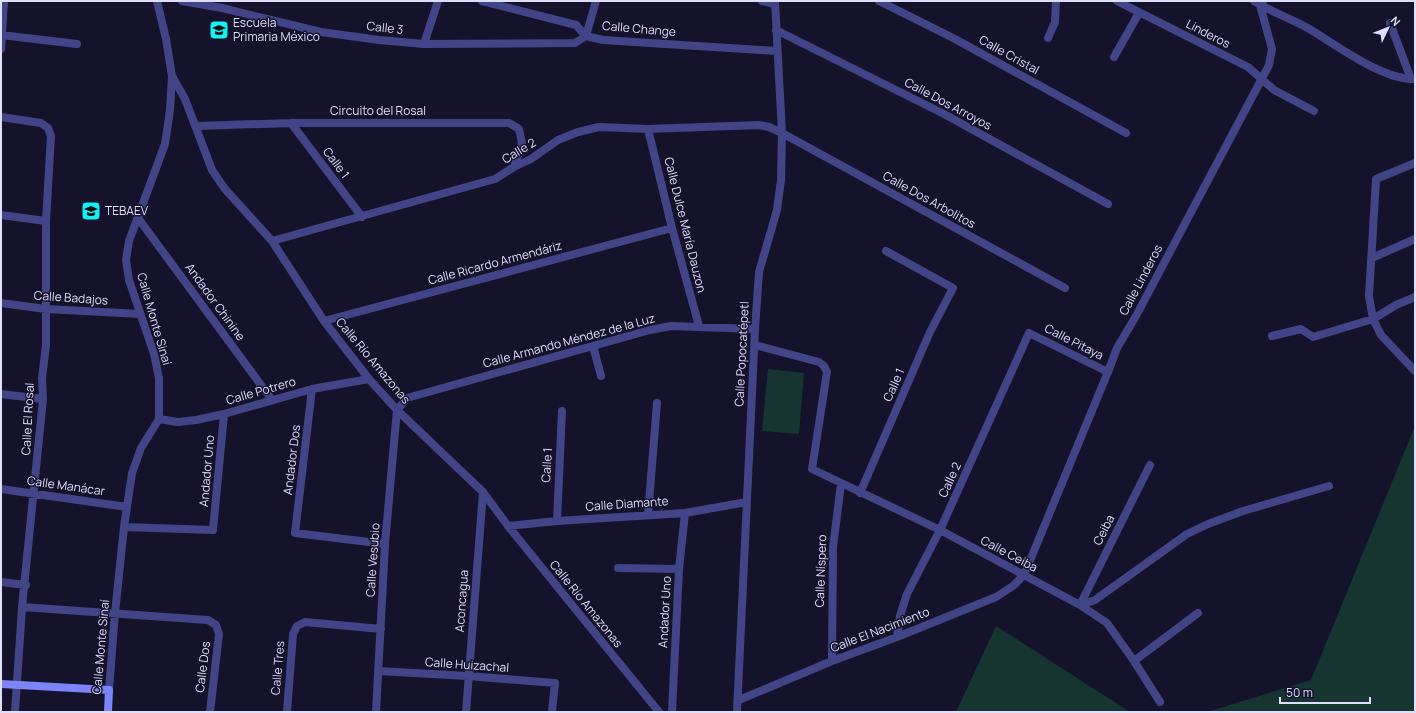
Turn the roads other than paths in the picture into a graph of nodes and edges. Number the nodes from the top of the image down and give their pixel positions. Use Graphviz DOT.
graph roads {
  1 [pos="4,1"];
  2 [pos="157,1"];
  3 [pos="182,1"];
  4 [pos="227,1"];
  5 [pos="438,1"];
  6 [pos="482,1"];
  7 [pos="596,1"];
  8 [pos="762,1"];
  9 [pos="879,1"];
  10 [pos="1056,1"];
  11 [pos="1117,1"];
  12 [pos="1259,2"];
  13 [pos="775,3"];
  14 [pos="222,8"];
  15 [pos="1139,13"];
  16 [pos="1390,23"];
  17 [pos="776,30"];
  18 [pos="2,35"];
  19 [pos="586,36"];
  20 [pos="1048,38"];
  21 [pos="77,44"];
  22 [pos="424,44"];
  23 [pos="1,49"];
  24 [pos="777,51"];
  25 [pos="1114,57"];
  26 [pos="172,76"];
  27 [pos="1413,79"];
  28 [pos="1263,80"];
  29 [pos="1314,110"];
  30 [pos="1,117"];
  31 [pos="291,123"];
  32 [pos="197,126"];
  33 [pos="648,129"];
  34 [pos="1126,132"];
  35 [pos="782,133"];
  36 [pos="1415,163"];
  37 [pos="514,167"];
  38 [pos="1108,204"];
  39 [pos="1,215"];
  40 [pos="362,217"];
  41 [pos="138,218"];
  42 [pos="46,221"];
  43 [pos="672,228"];
  44 [pos="1415,239"];
  45 [pos="272,241"];
  46 [pos="886,251"];
  47 [pos="1372,258"];
  48 [pos="1065,288"];
  49 [pos="1415,297"];
  50 [pos="1,303"];
  51 [pos="46,309"];
  52 [pos="140,314"];
  53 [pos="1373,319"];
  54 [pos="324,321"];
  55 [pos="699,326"];
  56 [pos="755,329"];
  57 [pos="1029,333"];
  58 [pos="1272,336"];
  59 [pos="755,345"];
  60 [pos="593,346"];
  61 [pos="1415,371"];
  62 [pos="1108,372"];
  63 [pos="601,376"];
  64 [pos="369,379"];
  65 [pos="312,389"];
  66 [pos="1,394"];
  67 [pos="43,399"];
  68 [pos="272,400"];
  69 [pos="657,404"];
  70 [pos="397,410"];
  71 [pos="562,411"];
  72 [pos="224,414"];
  73 [pos="159,419"];
  74 [pos="1150,466"];
  75 [pos="841,484"];
  76 [pos="1329,486"];
  77 [pos="1,489"];
  78 [pos="483,492"];
  79 [pos="34,493"];
  80 [pos="860,493"];
  81 [pos="747,502"];
  82 [pos="127,507"];
  83 [pos="685,513"];
  84 [pos="648,515"];
  85 [pos="557,521"];
  86 [pos="508,526"];
  87 [pos="124,527"];
  88 [pos="940,530"];
  89 [pos="385,544"];
  90 [pos="618,568"];
  91 [pos="679,569"];
  92 [pos="1024,575"];
  93 [pos="1,582"];
  94 [pos="26,585"];
  95 [pos="1080,605"];
  96 [pos="22,607"];
  97 [pos="115,613"];
  98 [pos="1198,613"];
  99 [pos="381,629"];
  100 [pos="897,637"];
  101 [pos="832,661"];
  102 [pos="1134,661"];
  103 [pos="378,671"];
  104 [pos="468,676"];
  105 [pos="1,684"];
  106 [pos="18,685"];
  107 [pos="109,690"];
  108 [pos="739,700"];
  109 [pos="1160,702"];
  110 [pos="15,712"];
  111 [pos="108,712"];
  112 [pos="210,712"];
  113 [pos="287,712"];
  114 [pos="376,712"];
  115 [pos="466,712"];
  116 [pos="552,712"];
  117 [pos="659,712"];
  118 [pos="672,712"];
  119 [pos="737,712"];
  1 -- 18 [label="street"];
  2 -- 26 [label="street, Calle Río Amazonas"];
  3 -- 14 [label="street, Calle 3"];
  4 -- 14 [label="street"];
  5 -- 22 [label="street"];
  6 -- 19 [label="street, Calle Change"];
  7 -- 19 [label="street"];
  8 -- 13 [label="street"];
  9 -- 34 [label="street, Calle Cristal"];
  10 -- 20 [label="street"];
  11 -- 15 [label="street, Linderos"];
  12 -- 27 [label="street"];
  12 -- 28 [label="street, Calle Linderos"];
  13 -- 17 [label="street, Calle Popocatépetl"];
  14 -- 22 [label="street, Calle 3"];
  15 -- 25 [label="street"];
  15 -- 28 [label="street, Linderos"];
  16 -- 27 [label="street"];
  17 -- 24 [label="street, Calle Popocatépetl"];
  17 -- 38 [label="street, Calle Dos Arroyos"];
  18 -- 21 [label="street"];
  18 -- 23 [label="street"];
  19 -- 22 [label="street, Calle 3"];
  19 -- 24 [label="street, Calle Change"];
  24 -- 35 [label="street, Calle Popocatépetl"];
  26 -- 32 [label="street, Calle Río Amazonas"];
  26 -- 41 [label="street, Calle Monte Sinaí"];
  28 -- 29 [label="street, Linderos"];
  28 -- 62 [label="street, Calle Linderos"];
  30 -- 42 [label="street, Calle El Rosal"];
  31 -- 32 [label="street, Circuito del Rosal"];
  31 -- 37 [label="street, Circuito del Rosal"];
  31 -- 40 [label="street, Calle 1"];
  32 -- 45 [label="street, Calle Río Amazonas"];
  33 -- 35 [label="street, Calle 2"];
  33 -- 37 [label="street, Calle 2"];
  33 -- 43 [label="street, Calle Dulce María Dauzon"];
  35 -- 48 [label="street, Calle Dos Arbolitos"];
  35 -- 56 [label="street, Calle Popocatépetl"];
  36 -- 47 [label="street"];
  37 -- 40 [label="street, Calle 2"];
  39 -- 42 [label="street"];
  40 -- 45 [label="street, Calle 2"];
  41 -- 52 [label="street, Calle Monte Sinaí"];
  41 -- 68 [label="street, Andador Chinine"];
  42 -- 51 [label="street, Calle El Rosal"];
  43 -- 54 [label="street, Calle Ricardo Armendáriz"];
  43 -- 55 [label="street, Calle Dulce María Dauzon"];
  44 -- 47 [label="street"];
  45 -- 54 [label="street, Calle Río Amazonas"];
  46 -- 80 [label="street, Calle 1"];
  47 -- 53 [label="street"];
  49 -- 53 [label="street"];
  50 -- 51 [label="street, Calle Badajos"];
  51 -- 52 [label="street, Calle Badajos"];
  51 -- 67 [label="street, Calle El Rosal"];
  52 -- 73 [label="street, Calle Monte Sinaí"];
  53 -- 58 [label="street"];
  53 -- 61 [label="street"];
  54 -- 64 [label="street, Calle Río Amazonas"];
  55 -- 56 [label="street, Calle Armando Méndez de la Luz"];
  55 -- 60 [label="street, Calle Armando Méndez de la Luz"];
  56 -- 59 [label="street, Calle Popocatépetl"];
  57 -- 62 [label="street, Calle Pitaya"];
  57 -- 88 [label="street, Calle 2"];
  59 -- 75 [label="street, Calle Ceiba"];
  59 -- 81 [label="street, Calle Popocatépetl"];
  60 -- 63 [label="street"];
  60 -- 70 [label="street, Calle Armando Méndez de la Luz"];
  62 -- 92 [label="street, Calle Linderos"];
  64 -- 65 [label="street, Calle Potrero"];
  64 -- 70 [label="street, Calle Río Amazonas"];
  65 -- 68 [label="street, Calle Potrero"];
  65 -- 89 [label="street, Andador Dos"];
  66 -- 67 [label="street"];
  67 -- 79 [label="street, Calle El Rosal"];
  68 -- 72 [label="street, Calle Potrero"];
  69 -- 84 [label="street"];
  70 -- 78 [label="street, Calle Río Amazonas"];
  70 -- 89 [label="street, Calle Vesubio"];
  71 -- 85 [label="street, Calle 1"];
  72 -- 73 [label="street, Calle Potrero"];
  72 -- 87 [label="street, Andador Uno"];
  73 -- 82 [label="street, Calle Monte Sinaí"];
  74 -- 95 [label="street, Ceiba"];
  75 -- 80 [label="street, Calle Ceiba"];
  75 -- 101 [label="street, Calle Níspero"];
  76 -- 95 [label="street"];
  77 -- 79 [label="street, Calle Manácar"];
  78 -- 86 [label="street, Calle Río Amazonas"];
  78 -- 104 [label="street, Aconcagua"];
  79 -- 82 [label="street, Calle Manácar"];
  79 -- 94 [label="street, Calle El Rosal"];
  80 -- 88 [label="street, Calle Ceiba"];
  81 -- 83 [label="street, Calle Diamante"];
  81 -- 108 [label="street, Calle Popocatépetl"];
  82 -- 87 [label="street, Calle Monte Sinaí"];
  83 -- 84 [label="street, Calle Diamante"];
  83 -- 91 [label="street, Andador Uno"];
  84 -- 85 [label="street, Calle Diamante"];
  85 -- 86 [label="street, Calle Diamante"];
  86 -- 117 [label="street, Calle Río Amazonas"];
  87 -- 97 [label="street, Calle Monte Sinaí"];
  88 -- 92 [label="street, Calle Ceiba"];
  88 -- 100 [label="street, Calle 2"];
  89 -- 99 [label="street, Calle Vesubio"];
  90 -- 91 [label="street"];
  91 -- 118 [label="street, Andador Uno"];
  92 -- 95 [label="street, Calle Ceiba"];
  92 -- 100 [label="street, Calle El Nacimiento"];
  93 -- 94 [label="street"];
  94 -- 96 [label="street, Calle El Rosal"];
  95 -- 102 [label="street, Calle Ceiba"];
  96 -- 97 [label="street"];
  96 -- 106 [label="street, Calle El Rosal"];
  97 -- 107 [label="street, Calle Monte Sinaí"];
  97 -- 112 [label="street, Calle Dos"];
  98 -- 102 [label="street"];
  99 -- 103 [label="street, Calle Vesubio"];
  99 -- 113 [label="street, Calle Tres"];
  100 -- 101 [label="street, Calle El Nacimiento"];
  101 -- 108 [label="street, Calle El Nacimiento"];
  102 -- 109 [label="street, Calle Ceiba"];
  103 -- 104 [label="street, Calle Huizachal"];
  103 -- 114 [label="street, Calle Vesubio"];
  104 -- 115 [label="street, Aconcagua"];
  104 -- 116 [label="street, Calle Huizachal"];
  105 -- 106 [label="main road"];
  106 -- 107 [label="main road"];
  106 -- 110 [label="street, Calle El Rosal"];
  107 -- 111 [label="main road, Calle Monte Sinaí"];
  108 -- 119 [label="street, Calle Popocatépetl"];
}
